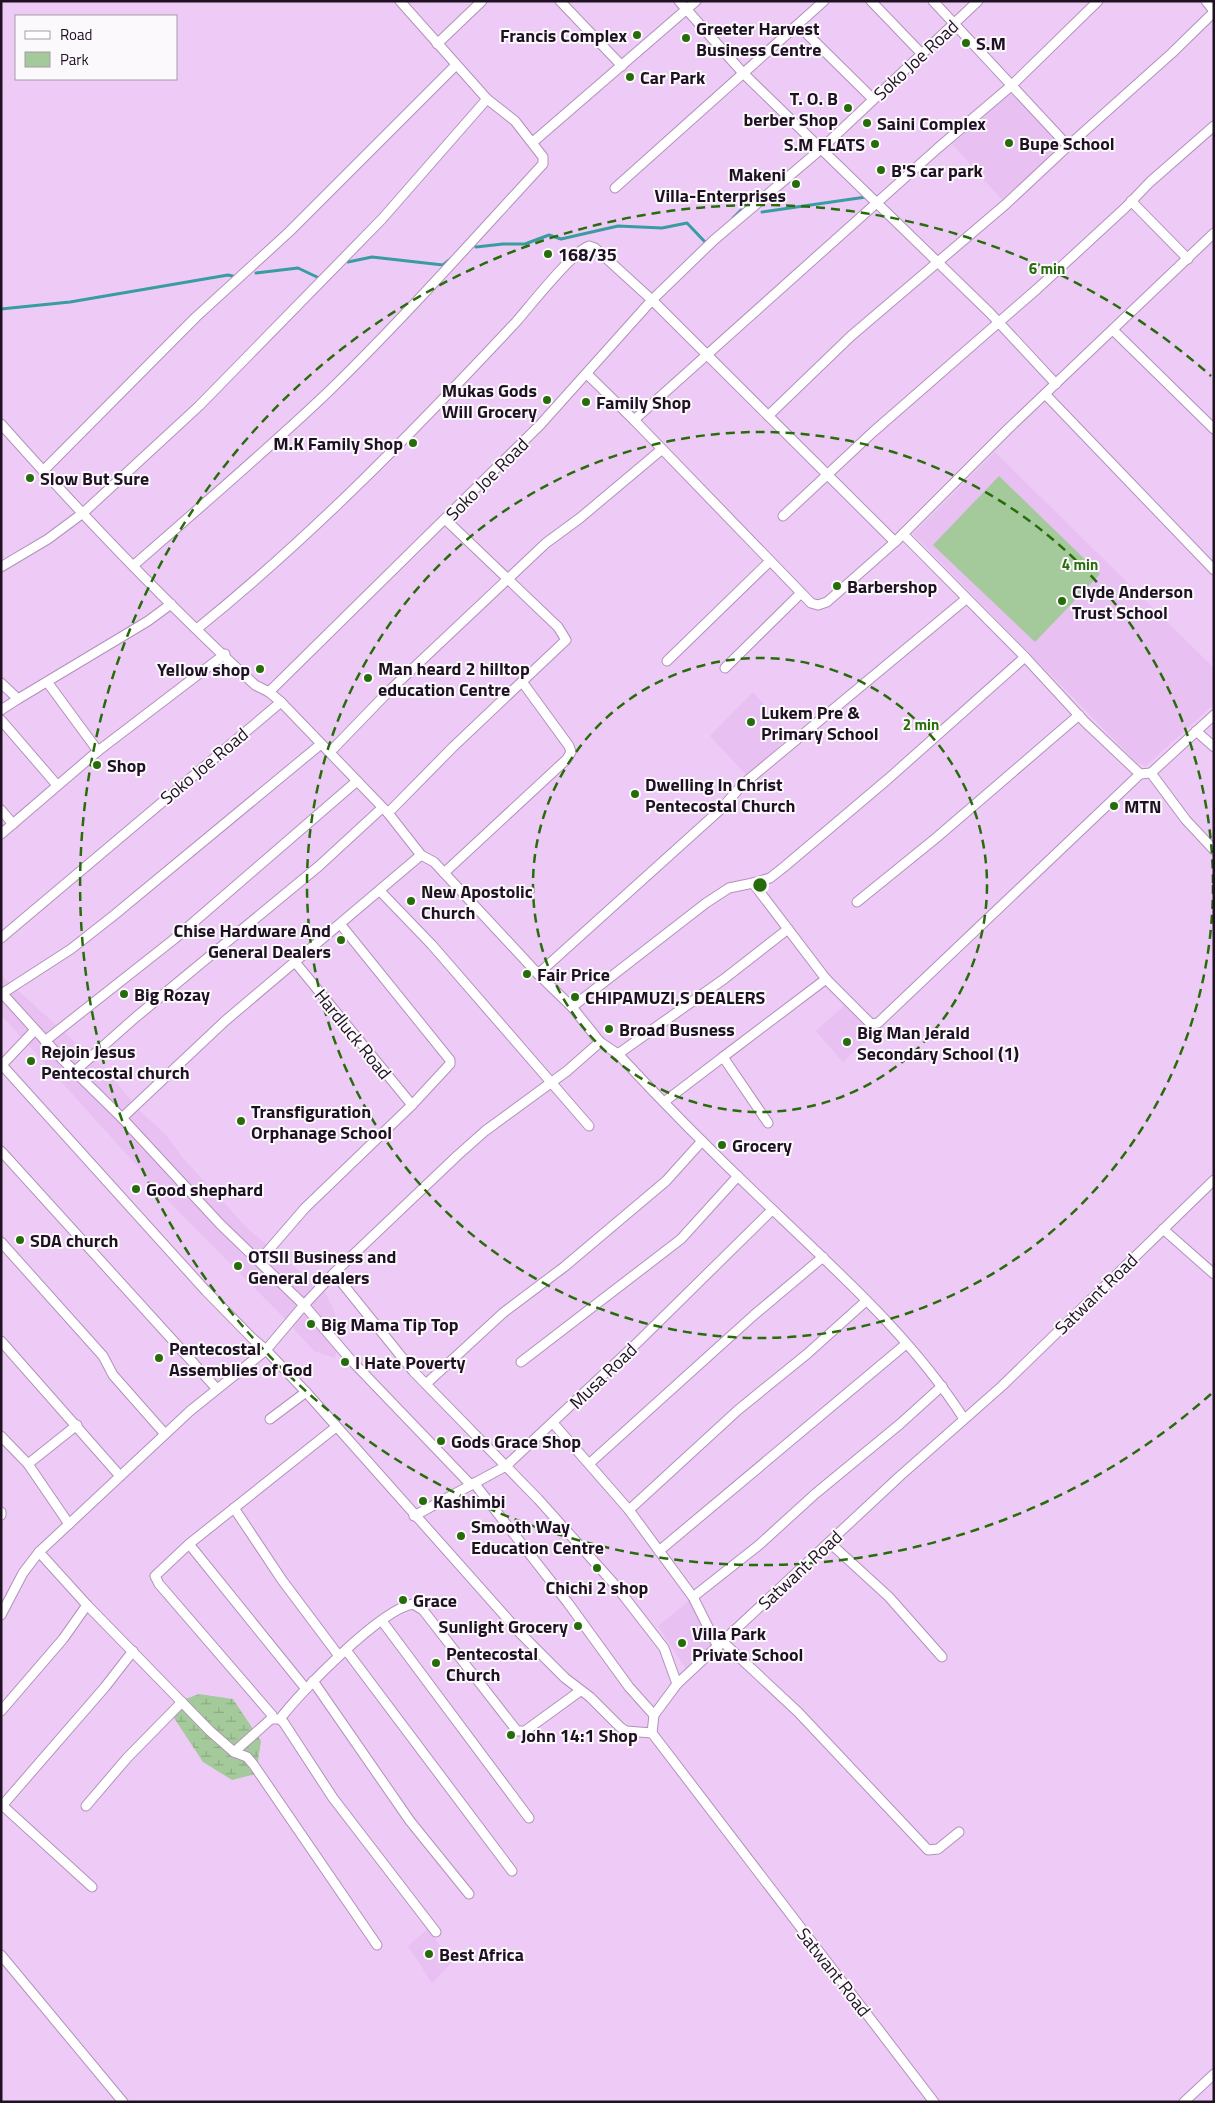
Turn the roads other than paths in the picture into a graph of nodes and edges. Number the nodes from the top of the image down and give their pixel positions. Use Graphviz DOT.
graph roads {
  1 [pos="400,1"];
  2 [pos="482,1"];
  3 [pos="560,1"];
  4 [pos="679,1"];
  5 [pos="696,1"];
  6 [pos="824,1"];
  7 [pos="872,1"];
  8 [pos="933,1"];
  9 [pos="978,1"];
  10 [pos="1098,1"];
  11 [pos="1206,1"];
  12 [pos="687,9"];
  13 [pos="1214,11"];
  14 [pos="798,25"];
  15 [pos="954,25"];
  16 [pos="437,44"];
  17 [pos="922,54"];
  18 [pos="456,65"];
  19 [pos="622,66"];
  20 [pos="743,72"];
  21 [pos="1011,86"];
  22 [pos="487,99"];
  23 [pos="873,99"];
  24 [pos="1214,126"];
  25 [pos="533,142"];
  26 [pos="1068,146"];
  27 [pos="821,148"];
  28 [pos="615,188"];
  29 [pos="1132,201"];
  30 [pos="878,203"];
  31 [pos="1214,233"];
  32 [pos="1188,259"];
  33 [pos="938,262"];
  34 [pos="652,300"];
  35 [pos="999,322"];
  36 [pos="1114,331"];
  37 [pos="706,356"];
  38 [pos="587,374"];
  39 [pos="1056,384"];
  40 [pos="1045,394"];
  41 [pos="768,416"];
  42 [pos="634,420"];
  43 [pos="1,424"];
  44 [pos="1214,429"];
  45 [pos="661,450"];
  46 [pos="43,470"];
  47 [pos="827,476"];
  48 [pos="83,513"];
  49 [pos="783,516"];
  50 [pos="446,520"];
  51 [pos="903,534"];
  52 [pos="895,542"];
  53 [pos="769,562"];
  54 [pos="134,565"];
  55 [pos="1,567"];
  56 [pos="1214,570"];
  57 [pos="508,578"];
  58 [pos="801,593"];
  59 [pos="966,599"];
  60 [pos="171,604"];
  61 [pos="198,628"];
  62 [pos="224,654"];
  63 [pos="1025,657"];
  64 [pos="667,662"];
  65 [pos="725,668"];
  66 [pos="523,682"];
  67 [pos="1,683"];
  68 [pos="48,683"];
  69 [pos="269,692"];
  70 [pos="18,699"];
  71 [pos="281,702"];
  72 [pos="1,710"];
  73 [pos="1079,715"];
  74 [pos="1214,715"];
  75 [pos="1,720"];
  76 [pos="1196,731"];
  77 [pos="321,744"];
  78 [pos="1214,747"];
  79 [pos="98,751"];
  80 [pos="330,752"];
  81 [pos="1140,774"];
  82 [pos="1151,774"];
  83 [pos="356,781"];
  84 [pos="57,785"];
  85 [pos="1,810"];
  86 [pos="385,811"];
  87 [pos="13,824"];
  88 [pos="1,834"];
  89 [pos="1214,850"];
  90 [pos="421,855"];
  91 [pos="444,873"];
  92 [pos="753,883"];
  93 [pos="380,891"];
  94 [pos="857,902"];
  95 [pos="340,925"];
  96 [pos="788,929"];
  97 [pos="1,938"];
  98 [pos="295,962"];
  99 [pos="538,974"];
  100 [pos="826,979"];
  101 [pos="2,993"];
  102 [pos="572,1008"];
  103 [pos="35,1030"];
  104 [pos="45,1041"];
  105 [pos="600,1042"];
  106 [pos="618,1054"];
  107 [pos="723,1057"];
  108 [pos="2,1065"];
  109 [pos="74,1071"];
  110 [pos="551,1084"];
  111 [pos="664,1102"];
  112 [pos="412,1105"];
  113 [pos="122,1118"];
  114 [pos="768,1123"];
  115 [pos="589,1126"];
  116 [pos="702,1141"];
  117 [pos="1,1151"];
  118 [pos="738,1176"];
  119 [pos="1214,1180"];
  120 [pos="772,1210"];
  121 [pos="1163,1229"];
  122 [pos="1,1242"];
  123 [pos="823,1257"];
  124 [pos="260,1260"];
  125 [pos="334,1273"];
  126 [pos="1214,1274"];
  127 [pos="866,1301"];
  128 [pos="304,1305"];
  129 [pos="1,1341"];
  130 [pos="906,1344"];
  131 [pos="266,1350"];
  132 [pos="521,1362"];
  133 [pos="427,1383"];
  134 [pos="942,1386"];
  135 [pos="217,1388"];
  136 [pos="306,1392"];
  137 [pos="270,1419"];
  138 [pos="964,1419"];
  139 [pos="554,1423"];
  140 [pos="77,1425"];
  141 [pos="336,1427"];
  142 [pos="165,1434"];
  143 [pos="3,1442"];
  144 [pos="590,1463"];
  145 [pos="28,1464"];
  146 [pos="506,1466"];
  147 [pos="120,1476"];
  148 [pos="472,1484"];
  149 [pos="234,1508"];
  150 [pos="629,1510"];
  151 [pos="414,1516"];
  152 [pos="69,1524"];
  153 [pos="830,1543"];
  154 [pos="189,1544"];
  155 [pos="659,1551"];
  156 [pos="39,1552"];
  157 [pos="693,1597"];
  158 [pos="87,1605"];
  159 [pos="1,1615"];
  160 [pos="382,1620"];
  161 [pos="720,1644"];
  162 [pos="133,1651"];
  163 [pos="343,1653"];
  164 [pos="942,1657"];
  165 [pos="313,1681"];
  166 [pos="677,1684"];
  167 [pos="306,1689"];
  168 [pos="580,1691"];
  169 [pos="182,1702"];
  170 [pos="1,1711"];
  171 [pos="654,1715"];
  172 [pos="276,1719"];
  173 [pos="652,1733"];
  174 [pos="234,1752"];
  175 [pos="2,1806"];
  176 [pos="86,1806"];
  177 [pos="529,1818"];
  178 [pos="959,1832"];
  179 [pos="512,1871"];
  180 [pos="92,1887"];
  181 [pos="469,1894"];
  182 [pos="436,1932"];
  183 [pos="376,1945"];
  184 [pos="1,1955"];
  185 [pos="1214,2074"];
  186 [pos="123,2102"];
  187 [pos="934,2102"];
  188 [pos="1184,2102"];
  1 -- 16 [label="street"];
  2 -- 16 [label="street"];
  3 -- 19 [label="street"];
  4 -- 12 [label="street"];
  5 -- 12 [label="street"];
  6 -- 14 [label="street"];
  7 -- 17 [label="street"];
  8 -- 15 [label="street"];
  9 -- 15 [label="street, Soko Joe Road"];
  10 -- 21 [label="street"];
  11 -- 13 [label="street"];
  12 -- 19 [label="street"];
  12 -- 20 [label="street"];
  13 -- 26 [label="street"];
  14 -- 20 [label="street"];
  14 -- 23 [label="street"];
  15 -- 17 [label="street, Soko Joe Road"];
  15 -- 21 [label="street"];
  16 -- 18 [label="street"];
  17 -- 23 [label="street, Soko Joe Road"];
  18 -- 22 [label="street"];
  18 -- 46 [label="street"];
  19 -- 25 [label="street"];
  20 -- 27 [label="street"];
  20 -- 28 [label="street"];
  21 -- 26 [label="street"];
  21 -- 30 [label="street"];
  22 -- 25 [label="street"];
  22 -- 48 [label="street"];
  23 -- 27 [label="street, Soko Joe Road"];
  24 -- 29 [label="street"];
  25 -- 54 [label="street"];
  26 -- 33 [label="street"];
  27 -- 30 [label="street"];
  27 -- 34 [label="street, Soko Joe Road"];
  29 -- 32 [label="street"];
  29 -- 35 [label="street"];
  30 -- 33 [label="street"];
  30 -- 37 [label="street"];
  31 -- 32 [label="street"];
  32 -- 36 [label="street"];
  33 -- 35 [label="street"];
  33 -- 41 [label="street"];
  34 -- 37 [label="street"];
  34 -- 38 [label="street, Soko Joe Road"];
  34 -- 61 [label="street"];
  35 -- 39 [label="street"];
  35 -- 47 [label="street"];
  36 -- 39 [label="street"];
  36 -- 44 [label="street"];
  37 -- 41 [label="street"];
  37 -- 42 [label="street"];
  38 -- 42 [label="street"];
  38 -- 50 [label="street, Soko Joe Road"];
  39 -- 40 [label="street"];
  40 -- 51 [label="street"];
  40 -- 56 [label="street"];
  41 -- 47 [label="street"];
  42 -- 45 [label="street"];
  43 -- 46 [label="street"];
  45 -- 53 [label="street"];
  45 -- 57 [label="street"];
  46 -- 48 [label="street"];
  47 -- 49 [label="street"];
  47 -- 52 [label="street"];
  48 -- 54 [label="street"];
  48 -- 55 [label="street"];
  50 -- 57 [label="street"];
  50 -- 69 [label="street, Soko Joe Road"];
  51 -- 52 [label="street"];
  51 -- 59 [label="street"];
  52 -- 58 [label="street"];
  53 -- 58 [label="street"];
  53 -- 64 [label="street"];
  54 -- 60 [label="street"];
  57 -- 66 [label="street"];
  57 -- 80 [label="street"];
  58 -- 65 [label="street"];
  59 -- 63 [label="street"];
  59 -- 99 [label="street"];
  60 -- 61 [label="street"];
  60 -- 68 [label="street"];
  61 -- 62 [label="street"];
  62 -- 69 [label="street"];
  62 -- 79 [label="street"];
  63 -- 73 [label="street"];
  63 -- 92 [label="street"];
  66 -- 86 [label="street"];
  66 -- 91 [label="street"];
  67 -- 70 [label="street"];
  68 -- 70 [label="street"];
  68 -- 79 [label="street"];
  69 -- 71 [label="street"];
  70 -- 72 [label="street"];
  71 -- 77 [label="street"];
  71 -- 97 [label="street, Soko Joe Road"];
  73 -- 81 [label="street"];
  73 -- 94 [label="street"];
  74 -- 76 [label="street"];
  75 -- 84 [label="street"];
  76 -- 78 [label="street"];
  76 -- 82 [label="street"];
  77 -- 80 [label="street"];
  77 -- 101 [label="street"];
  79 -- 84 [label="street"];
  80 -- 83 [label="street"];
  81 -- 82 [label="street"];
  81 -- 100 [label="street"];
  82 -- 89 [label="street"];
  83 -- 86 [label="street"];
  83 -- 104 [label="street"];
  84 -- 87 [label="street"];
  85 -- 87 [label="street"];
  86 -- 90 [label="street"];
  86 -- 109 [label="street"];
  87 -- 88 [label="street"];
  90 -- 91 [label="street"];
  90 -- 93 [label="street"];
  91 -- 99 [label="street"];
  92 -- 96 [label="street"];
  92 -- 102 [label="street"];
  93 -- 95 [label="street"];
  93 -- 110 [label="street"];
  95 -- 98 [label="street"];
  95 -- 112 [label="street"];
  96 -- 100 [label="street"];
  96 -- 106 [label="street"];
  98 -- 112 [label="street, Hardluck Road"];
  98 -- 113 [label="street"];
  99 -- 102 [label="street"];
  100 -- 107 [label="street"];
  101 -- 103 [label="street"];
  102 -- 105 [label="street"];
  103 -- 104 [label="street"];
  103 -- 108 [label="street"];
  104 -- 109 [label="street"];
  105 -- 106 [label="street"];
  105 -- 110 [label="street"];
  106 -- 111 [label="street"];
  107 -- 111 [label="street"];
  107 -- 114 [label="street"];
  108 -- 131 [label="street"];
  109 -- 113 [label="street"];
  110 -- 115 [label="street"];
  110 -- 125 [label="street"];
  111 -- 116 [label="street"];
  112 -- 124 [label="street"];
  113 -- 124 [label="street"];
  116 -- 118 [label="street"];
  116 -- 133 [label="street"];
  117 -- 135 [label="street"];
  118 -- 120 [label="street"];
  118 -- 132 [label="street"];
  119 -- 121 [label="street, Satwant Road"];
  120 -- 123 [label="street"];
  120 -- 139 [label="street, Musa Road"];
  121 -- 126 [label="street"];
  121 -- 138 [label="street, Satwant Road"];
  122 -- 142 [label="street"];
  123 -- 127 [label="street"];
  123 -- 144 [label="street"];
  124 -- 128 [label="street"];
  125 -- 128 [label="street"];
  125 -- 133 [label="street"];
  127 -- 130 [label="street"];
  127 -- 150 [label="street"];
  128 -- 131 [label="street"];
  128 -- 148 [label="street"];
  129 -- 140 [label="street"];
  130 -- 134 [label="street"];
  130 -- 155 [label="street"];
  131 -- 135 [label="street"];
  131 -- 136 [label="street"];
  133 -- 146 [label="street"];
  134 -- 138 [label="street"];
  134 -- 157 [label="street"];
  135 -- 142 [label="street"];
  136 -- 137 [label="street"];
  136 -- 141 [label="street"];
  138 -- 153 [label="street, Satwant Road"];
  139 -- 144 [label="street"];
  139 -- 146 [label="street, Musa Road"];
  140 -- 145 [label="street"];
  140 -- 147 [label="street"];
  141 -- 149 [label="street"];
  141 -- 151 [label="street"];
  142 -- 147 [label="street"];
  143 -- 145 [label="street"];
  144 -- 150 [label="street"];
  145 -- 152 [label="street"];
  146 -- 148 [label="street, Musa Road"];
  146 -- 166 [label="street"];
  147 -- 152 [label="street"];
  148 -- 151 [label="street, Musa Road"];
  148 -- 171 [label="street"];
  149 -- 154 [label="street"];
  149 -- 163 [label="street"];
  150 -- 155 [label="street"];
  151 -- 168 [label="street"];
  152 -- 156 [label="street"];
  153 -- 161 [label="street, Satwant Road"];
  153 -- 164 [label="street"];
  154 -- 167 [label="street"];
  154 -- 172 [label="street"];
  155 -- 157 [label="street"];
  156 -- 158 [label="street"];
  156 -- 159 [label="street"];
  157 -- 161 [label="street"];
  158 -- 162 [label="street"];
  158 -- 170 [label="street"];
  160 -- 163 [label="street"];
  160 -- 168 [label="street"];
  160 -- 177 [label="street"];
  161 -- 166 [label="street, Satwant Road"];
  161 -- 178 [label="street"];
  162 -- 169 [label="street"];
  162 -- 175 [label="street"];
  163 -- 165 [label="street"];
  163 -- 179 [label="street"];
  165 -- 167 [label="street"];
  165 -- 181 [label="street"];
  166 -- 171 [label="street, Satwant Road"];
  167 -- 172 [label="street"];
  168 -- 173 [label="street"];
  169 -- 174 [label="street"];
  169 -- 176 [label="street"];
  171 -- 173 [label="street"];
  172 -- 174 [label="street"];
  172 -- 182 [label="street"];
  173 -- 187 [label="street, Satwant Road"];
  174 -- 183 [label="street"];
  175 -- 180 [label="street"];
  184 -- 186 [label="street"];
  185 -- 188 [label="street"];
}
